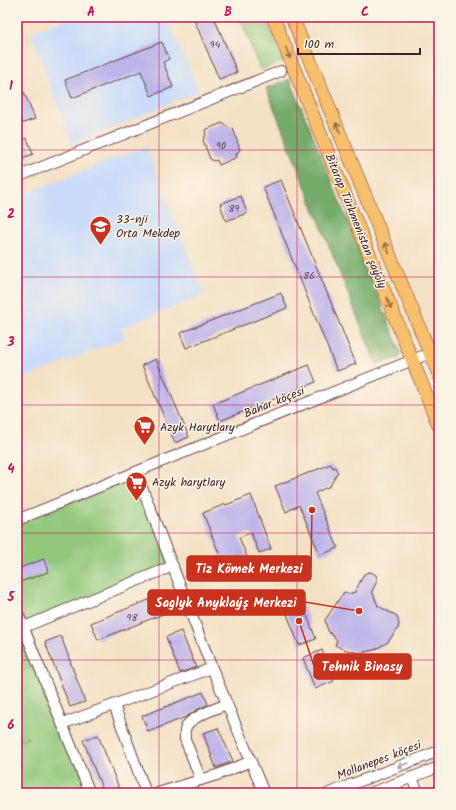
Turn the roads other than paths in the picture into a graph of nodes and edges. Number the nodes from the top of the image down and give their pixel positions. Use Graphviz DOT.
graph roads {
  1 [pos="273,17"];
  2 [pos="292,17"];
  3 [pos="281,70"];
  4 [pos="17,177"];
  5 [pos="430,353"];
  6 [pos="412,360"];
  7 [pos="439,375"];
  8 [pos="439,426"];
  9 [pos="136,472"];
  10 [pos="17,520"];
  11 [pos="173,566"];
  12 [pos="17,610"];
  13 [pos="24,627"];
  14 [pos="212,668"];
  15 [pos="227,704"];
  16 [pos="114,705"];
  17 [pos="62,724"];
  18 [pos="439,751"];
  19 [pos="250,761"];
  20 [pos="439,767"];
  21 [pos="412,777"];
  22 [pos="201,780"];
  23 [pos="90,793"];
  24 [pos="146,793"];
  25 [pos="158,793"];
  26 [pos="264,793"];
  27 [pos="329,793"];
  28 [pos="371,793"];
  29 [pos="418,793"];
  1 -- 6 [label="main road, Bitarap Türkmenistan şaýoly, one-way"];
  5 -- 2 [label="main road, Bitarap Türkmenistan şaýoly, one-way"];
  3 -- 4 [label="street"];
  5 -- 6 [label="street, Bahar köçesi"];
  5 -- 7 [label="main road, Bitarap Türkmenistan şaýoly"];
  6 -- 8 [label="main road, Bitarap Türkmenistan şaýoly"];
  6 -- 9 [label="street, Bahar köçesi"];
  9 -- 10 [label="street, Bahar köçesi"];
  9 -- 11 [label="street"];
  11 -- 13 [label="street"];
  11 -- 14 [label="street"];
  12 -- 13 [label="street"];
  13 -- 17 [label="street"];
  14 -- 15 [label="street"];
  14 -- 16 [label="street"];
  15 -- 19 [label="street"];
  15 -- 22 [label="street"];
  16 -- 17 [label="street"];
  16 -- 24 [label="street"];
  17 -- 23 [label="street"];
  18 -- 27 [label="street, Mollanepes köçesi, one-way"];
  19 -- 22 [label="street"];
  19 -- 26 [label="street"];
  20 -- 21 [label="street"];
  21 -- 28 [label="street"];
  21 -- 29 [label="street"];
  22 -- 25 [label="street"];
}
